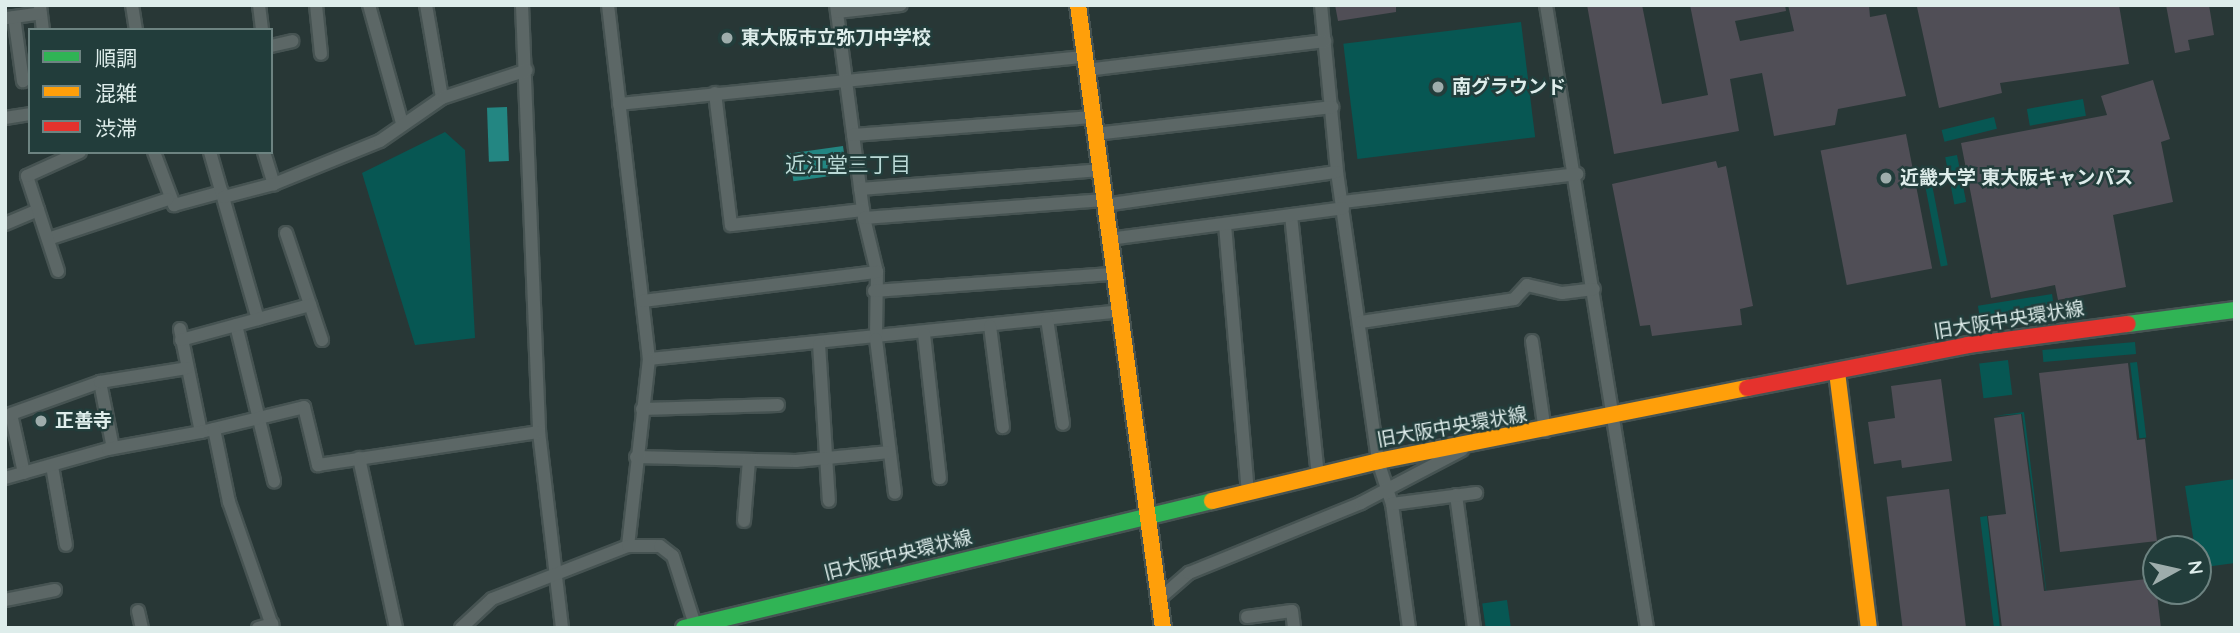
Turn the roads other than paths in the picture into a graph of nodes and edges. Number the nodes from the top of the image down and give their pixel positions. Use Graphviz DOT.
graph roads {
  1 [pos="132,5"];
  2 [pos="259,5"];
  3 [pos="316,5"];
  4 [pos="426,5"];
  5 [pos="522,5"];
  6 [pos="608,5"];
  7 [pos="901,5"];
  8 [pos="1078,5"];
  9 [pos="1321,5"];
  10 [pos="1546,5"];
  11 [pos="373,6"];
  12 [pos="836,8"];
  13 [pos="40,9"];
  14 [pos="9,17"];
  15 [pos="43,28"];
  16 [pos="136,28"];
  17 [pos="262,28"];
  18 [pos="292,41"];
  19 [pos="1325,41"];
  20 [pos="273,46"];
  21 [pos="321,54"];
  22 [pos="1085,64"];
  23 [pos="527,70"];
  24 [pos="845,78"];
  25 [pos="23,81"];
  26 [pos="715,93"];
  27 [pos="442,98"];
  28 [pos="619,104"];
  29 [pos="1332,107"];
  30 [pos="28,114"];
  31 [pos="5,118"];
  32 [pos="402,123"];
  33 [pos="1093,126"];
  34 [pos="853,135"];
  35 [pos="76,154"];
  36 [pos="155,154"];
  37 [pos="211,154"];
  38 [pos="265,154"];
  39 [pos="1100,170"];
  40 [pos="1337,172"];
  41 [pos="1577,174"];
  42 [pos="274,184"];
  43 [pos="860,189"];
  44 [pos="223,194"];
  45 [pos="168,199"];
  46 [pos="1104,202"];
  47 [pos="1343,205"];
  48 [pos="38,210"];
  49 [pos="863,214"];
  50 [pos="1291,215"];
  51 [pos="5,224"];
  52 [pos="1225,225"];
  53 [pos="286,233"];
  54 [pos="48,239"];
  55 [pos="1109,239"];
  56 [pos="58,271"];
  57 [pos="877,272"];
  58 [pos="1114,274"];
  59 [pos="1594,289"];
  60 [pos="874,291"];
  61 [pos="643,301"];
  62 [pos="310,305"];
  63 [pos="2235,310"];
  64 [pos="1119,311"];
  65 [pos="258,319"];
  66 [pos="1047,319"];
  67 [pos="1361,323"];
  68 [pos="236,325"];
  69 [pos="990,326"];
  70 [pos="924,334"];
  71 [pos="876,339"];
  72 [pos="322,340"];
  73 [pos="1532,341"];
  74 [pos="818,344"];
  75 [pos="649,359"];
  76 [pos="187,368"];
  77 [pos="1837,372"];
  78 [pos="100,382"];
  79 [pos="778,405"];
  80 [pos="642,409"];
  81 [pos="259,418"];
  82 [pos="1613,419"];
  83 [pos="1063,424"];
  84 [pos="1003,427"];
  85 [pos="207,430"];
  86 [pos="1545,431"];
  87 [pos="539,432"];
  88 [pos="1475,443"];
  89 [pos="113,448"];
  90 [pos="890,452"];
  91 [pos="636,457"];
  92 [pos="359,458"];
  93 [pos="825,458"];
  94 [pos="749,460"];
  95 [pos="1378,461"];
  96 [pos="52,466"];
  97 [pos="24,473"];
  98 [pos="1318,475"];
  99 [pos="5,478"];
  100 [pos="940,478"];
  101 [pos="274,481"];
  102 [pos="1386,489"];
  103 [pos="1248,492"];
  104 [pos="1476,493"];
  105 [pos="895,494"];
  106 [pos="1456,495"];
  107 [pos="829,500"];
  108 [pos="1392,504"];
  109 [pos="1147,517"];
  110 [pos="744,521"];
  111 [pos="66,545"];
  112 [pos="628,546"];
  113 [pos="556,577"];
  114 [pos="55,590"];
  115 [pos="1159,599"];
  116 [pos="5,600"];
  117 [pos="138,611"];
  118 [pos="1247,617"];
  119 [pos="273,626"];
  120 [pos="691,627"];
  121 [pos="142,628"];
  122 [pos="258,628"];
  123 [pos="396,628"];
  124 [pos="461,628"];
  125 [pos="562,628"];
  126 [pos="1163,628"];
  127 [pos="1294,628"];
  128 [pos="1409,628"];
  129 [pos="1474,628"];
  130 [pos="1647,628"];
  131 [pos="1869,628"];
  1 -- 16 [label="street"];
  2 -- 17 [label="street"];
  3 -- 21 [label="street"];
  4 -- 27 [label="street"];
  5 -- 23 [label="street"];
  6 -- 28 [label="street"];
  7 -- 12 [label="street"];
  8 -- 22 [label="main road"];
  9 -- 19 [label="street"];
  10 -- 41 [label="street"];
  11 -- 32 [label="street"];
  12 -- 24 [label="street"];
  13 -- 14 [label="street"];
  13 -- 15 [label="street"];
  14 -- 25 [label="street"];
  18 -- 20 [label="street"];
  19 -- 22 [label="street"];
  19 -- 29 [label="street"];
  22 -- 24 [label="street"];
  22 -- 33 [label="main road"];
  23 -- 27 [label="street"];
  23 -- 87 [label="street"];
  24 -- 26 [label="street"];
  24 -- 34 [label="street"];
  26 -- 28 [label="street"];
  26 -- 49 [label="street"];
  27 -- 32 [label="street"];
  28 -- 61 [label="street"];
  29 -- 33 [label="street"];
  29 -- 40 [label="street"];
  30 -- 31 [label="street"];
  32 -- 42 [label="street"];
  33 -- 34 [label="street"];
  33 -- 39 [label="main road"];
  34 -- 43 [label="street"];
  35 -- 48 [label="street"];
  36 -- 45 [label="street"];
  37 -- 44 [label="street"];
  38 -- 42 [label="street"];
  39 -- 43 [label="street"];
  39 -- 46 [label="main road"];
  40 -- 46 [label="street"];
  40 -- 47 [label="street"];
  41 -- 47 [label="street"];
  41 -- 59 [label="street"];
  42 -- 44 [label="street"];
  43 -- 49 [label="street"];
  44 -- 45 [label="street"];
  44 -- 65 [label="street"];
  45 -- 54 [label="street"];
  46 -- 49 [label="street"];
  46 -- 55 [label="main road"];
  47 -- 50 [label="street"];
  47 -- 67 [label="street"];
  48 -- 51 [label="street"];
  48 -- 54 [label="street"];
  49 -- 57 [label="street"];
  50 -- 52 [label="street"];
  50 -- 98 [label="street"];
  52 -- 55 [label="street"];
  52 -- 103 [label="street"];
  53 -- 62 [label="street"];
  54 -- 56 [label="street"];
  55 -- 58 [label="main road"];
  57 -- 60 [label="street"];
  57 -- 61 [label="street"];
  58 -- 60 [label="street"];
  58 -- 64 [label="main road"];
  59 -- 67 [label="street"];
  59 -- 82 [label="street"];
  60 -- 71 [label="street"];
  61 -- 75 [label="street"];
  62 -- 65 [label="street"];
  62 -- 72 [label="street"];
  63 -- 77 [label="main road, 旧大阪中央環状線"];
  64 -- 66 [label="street"];
  64 -- 109 [label="main road"];
  65 -- 68 [label="street"];
  66 -- 69 [label="street"];
  66 -- 83 [label="street"];
  67 -- 95 [label="street"];
  68 -- 76 [label="street"];
  68 -- 81 [label="street"];
  69 -- 70 [label="street"];
  69 -- 84 [label="street"];
  70 -- 71 [label="street"];
  70 -- 100 [label="street"];
  71 -- 74 [label="street"];
  71 -- 90 [label="street"];
  73 -- 86 [label="street"];
  74 -- 75 [label="street"];
  74 -- 93 [label="street"];
  75 -- 80 [label="street"];
  76 -- 78 [label="street"];
  76 -- 85 [label="street"];
  77 -- 82 [label="main road, 旧大阪中央環状線"];
  77 -- 131 [label="main road"];
  78 -- 89 [label="street"];
  78 -- 97 [label="street"];
  79 -- 80 [label="street"];
  80 -- 91 [label="street"];
  81 -- 85 [label="street"];
  81 -- 92 [label="street"];
  81 -- 101 [label="street"];
  82 -- 86 [label="main road, 旧大阪中央環状線"];
  82 -- 130 [label="street"];
  85 -- 89 [label="street"];
  85 -- 119 [label="street"];
  86 -- 88 [label="main road, 旧大阪中央環状線"];
  87 -- 92 [label="street"];
  87 -- 113 [label="street"];
  88 -- 95 [label="main road, 旧大阪中央環状線"];
  88 -- 102 [label="street"];
  89 -- 96 [label="street"];
  90 -- 93 [label="street"];
  90 -- 105 [label="street"];
  91 -- 94 [label="street"];
  91 -- 112 [label="street"];
  92 -- 123 [label="street"];
  93 -- 94 [label="street"];
  93 -- 107 [label="street"];
  94 -- 110 [label="street"];
  95 -- 98 [label="main road, 旧大阪中央環状線"];
  95 -- 102 [label="street"];
  96 -- 97 [label="street"];
  96 -- 111 [label="street"];
  97 -- 99 [label="street"];
  98 -- 103 [label="main road, 旧大阪中央環状線"];
  102 -- 108 [label="street"];
  102 -- 115 [label="street"];
  103 -- 109 [label="main road, 旧大阪中央環状線"];
  104 -- 106 [label="street"];
  106 -- 108 [label="street"];
  106 -- 129 [label="street"];
  108 -- 128 [label="street"];
  109 -- 115 [label="main road"];
  109 -- 120 [label="main road, 旧大阪中央環状線"];
  112 -- 113 [label="street"];
  112 -- 120 [label="street"];
  113 -- 124 [label="street"];
  113 -- 125 [label="street"];
  114 -- 116 [label="street"];
  115 -- 126 [label="main road"];
  117 -- 121 [label="street"];
  118 -- 127 [label="street"];
  119 -- 122 [label="street"];
}
